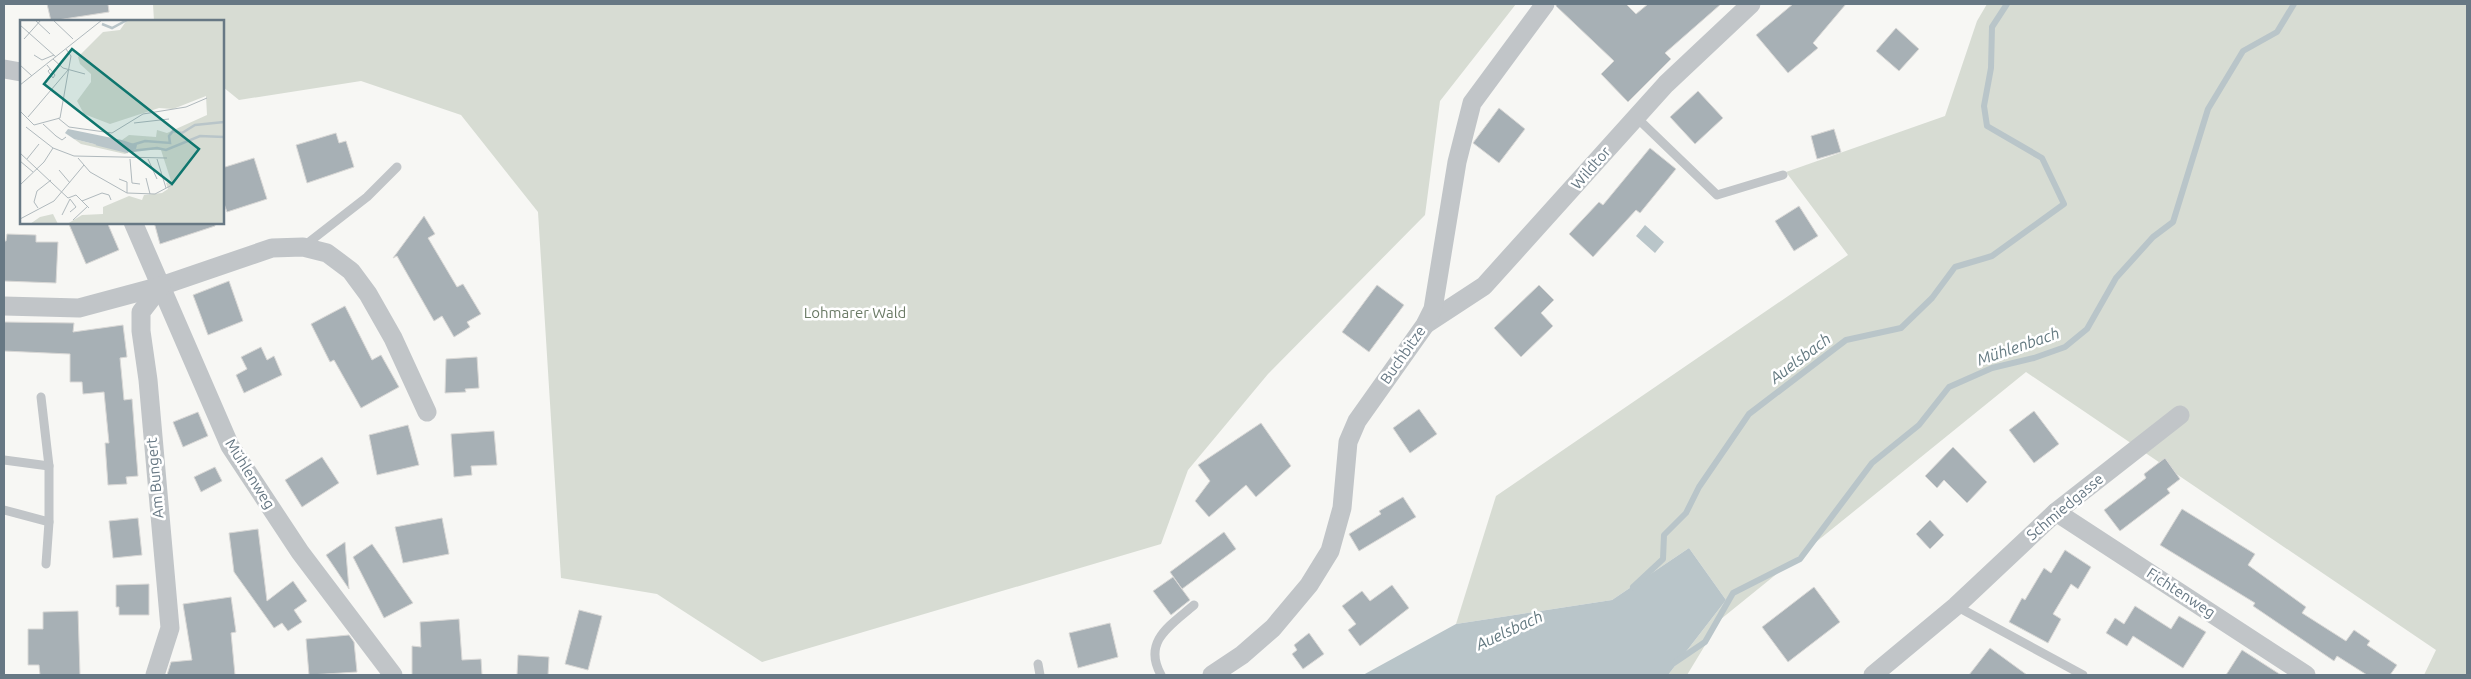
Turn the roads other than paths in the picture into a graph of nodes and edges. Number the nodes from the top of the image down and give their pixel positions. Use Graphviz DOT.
graph roads {
  1 [pos="1545,4"];
  2 [pos="1751,4"];
  3 [pos="4,69"];
  4 [pos="20,72"];
  5 [pos="1636,117"];
  6 [pos="397,167"];
  7 [pos="1783,176"];
  8 [pos="134,224"];
  9 [pos="303,247"];
  10 [pos="161,286"];
  11 [pos="4,306"];
  12 [pos="1425,325"];
  13 [pos="41,398"];
  14 [pos="427,412"];
  15 [pos="2180,414"];
  16 [pos="4,460"];
  17 [pos="49,466"];
  18 [pos="4,510"];
  19 [pos="2056,512"];
  20 [pos="50,522"];
  21 [pos="46,564"];
  22 [pos="1194,605"];
  23 [pos="1956,606"];
  24 [pos="1038,664"];
  25 [pos="1879,674"];
  26 [pos="155,675"];
  27 [pos="393,675"];
  28 [pos="1040,675"];
  29 [pos="1161,675"];
  30 [pos="1212,675"];
  31 [pos="2083,675"];
  32 [pos="2306,675"];
  1 -- 12 [label="street, Buchbitze"];
  2 -- 5 [label="street, Wildtor"];
  3 -- 4 [label="street"];
  5 -- 7 [label="lane"];
  5 -- 12 [label="street, Wildtor"];
  6 -- 9 [label="lane"];
  8 -- 10 [label="street, Mühlenweg"];
  9 -- 10 [label="street"];
  9 -- 14 [label="street"];
  10 -- 11 [label="street"];
  10 -- 26 [label="street, Am Bungert"];
  10 -- 27 [label="street, Mühlenweg"];
  12 -- 30 [label="street, Buchbitze"];
  13 -- 17 [label="lane"];
  15 -- 19 [label="street, Schmiedgasse"];
  16 -- 17 [label="lane"];
  17 -- 20 [label="lane"];
  18 -- 20 [label="lane"];
  19 -- 23 [label="street, Schmiedgasse"];
  19 -- 32 [label="street, Fichtenweg"];
  20 -- 21 [label="lane"];
  22 -- 29 [label="lane"];
  23 -- 25 [label="street, Schmiedgasse"];
  23 -- 31 [label="lane"];
  24 -- 28 [label="lane"];
}
